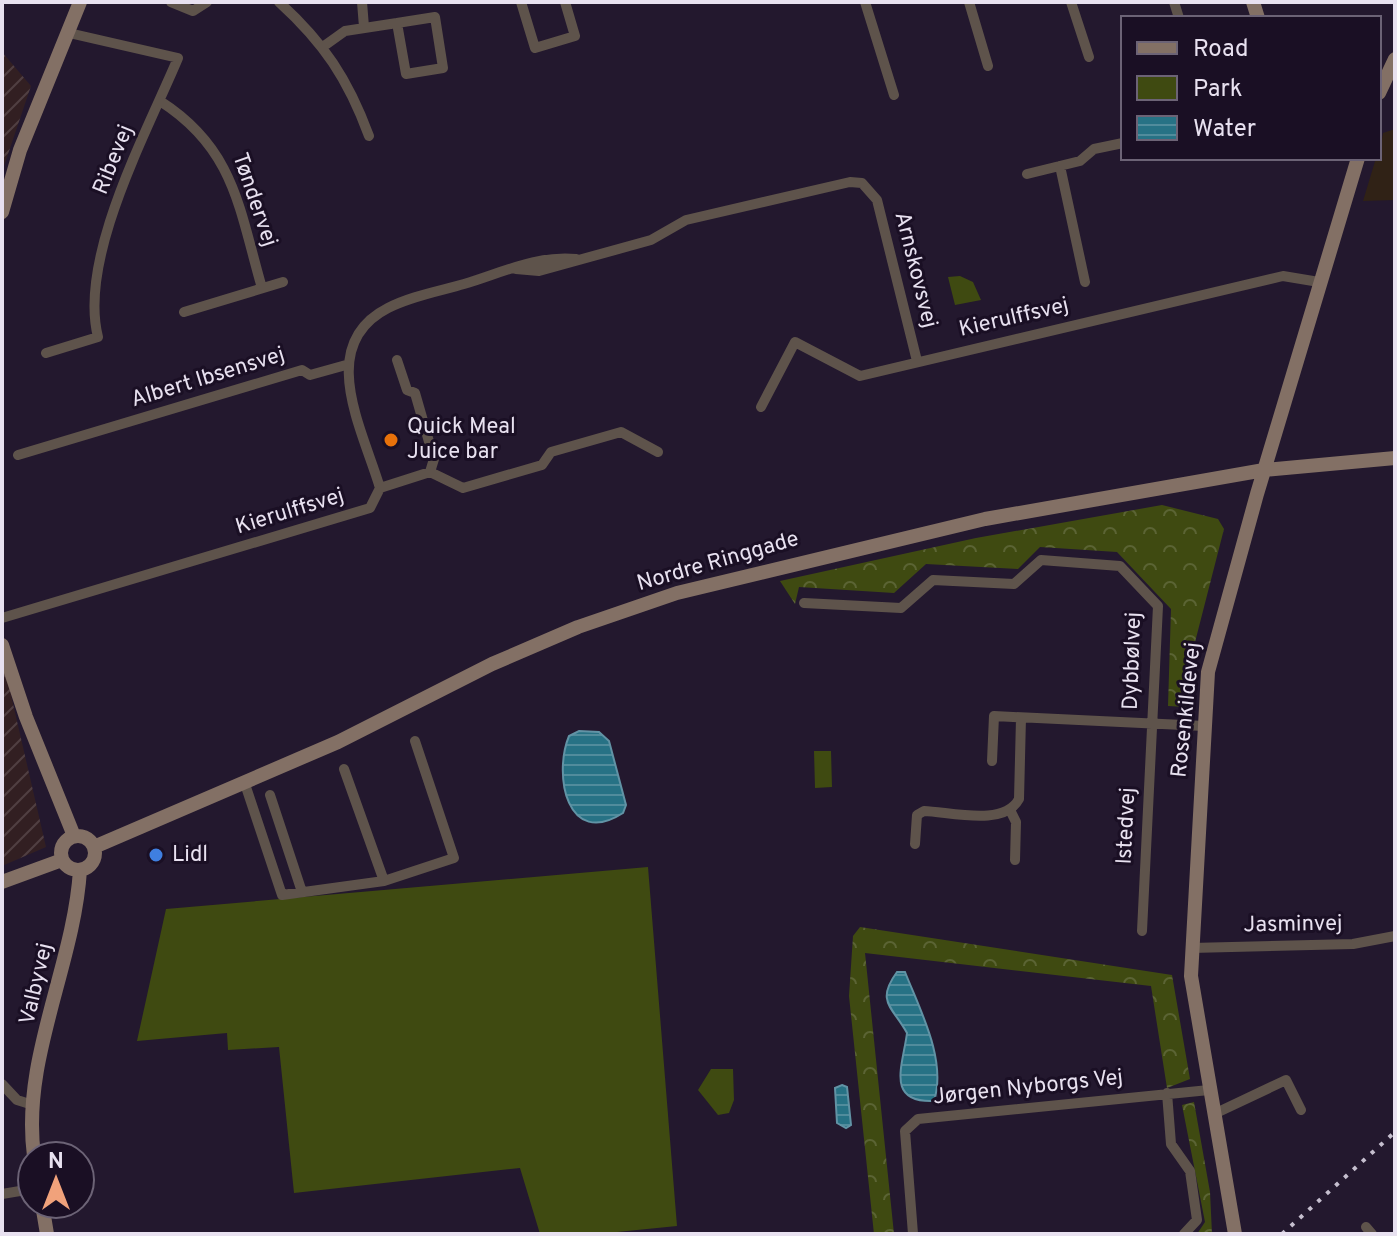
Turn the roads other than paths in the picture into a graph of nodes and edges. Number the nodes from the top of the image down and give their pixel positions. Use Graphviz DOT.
graph roads {
  1 [pos="80,2"];
  2 [pos="171,2"];
  3 [pos="207,2"];
  4 [pos="279,2"];
  5 [pos="362,2"];
  6 [pos="521,2"];
  7 [pos="565,2"];
  8 [pos="865,2"];
  9 [pos="969,2"];
  10 [pos="1071,2"];
  11 [pos="397,23"];
  12 [pos="364,27"];
  13 [pos="69,33"];
  14 [pos="324,46"];
  15 [pos="1089,57"];
  16 [pos="1395,59"];
  17 [pos="988,66"];
  18 [pos="1381,89"];
  19 [pos="894,95"];
  20 [pos="160,101"];
  21 [pos="369,136"];
  22 [pos="1121,143"];
  23 [pos="1357,160"];
  24 [pos="1060,166"];
  25 [pos="1027,174"];
  26 [pos="2,212"];
  27 [pos="283,282"];
  28 [pos="1085,282"];
  29 [pos="1319,282"];
  30 [pos="262,288"];
  31 [pos="184,312"];
  32 [pos="46,353"];
  33 [pos="397,360"];
  34 [pos="917,361"];
  35 [pos="346,365"];
  36 [pos="761,407"];
  37 [pos="658,452"];
  38 [pos="18,455"];
  39 [pos="1395,458"];
  40 [pos="1264,470"];
  41 [pos="430,472"];
  42 [pos="380,488"];
  43 [pos="804,603"];
  44 [pos="2,618"];
  45 [pos="2,645"];
  46 [pos="1021,718"];
  47 [pos="1151,723"];
  48 [pos="1204,726"];
  49 [pos="415,741"];
  50 [pos="992,761"];
  51 [pos="344,769"];
  52 [pos="245,784"];
  53 [pos="270,795"];
  54 [pos="1010,810"];
  55 [pos="74,836"];
  56 [pos="915,844"];
  57 [pos="94,847"];
  58 [pos="62,860"];
  59 [pos="1015,860"];
  60 [pos="80,870"];
  61 [pos="384,881"];
  62 [pos="2,882"];
  63 [pos="302,892"];
  64 [pos="1142,931"];
  65 [pos="1395,936"];
  66 [pos="1191,948"];
  67 [pos="2,1084"];
  68 [pos="1209,1090"];
  69 [pos="1167,1093"];
  70 [pos="33,1105"];
  71 [pos="1301,1110"];
  72 [pos="1214,1114"];
  73 [pos="34,1140"];
  74 [pos="1235,1233"];
  75 [pos="913,1234"];
  76 [pos="1184,1234"];
  1 -- 13 [label="street"];
  2 -- 3 [label="street"];
  4 -- 14 [label="street"];
  5 -- 12 [label="street"];
  6 -- 7 [label="street"];
  8 -- 19 [label="street"];
  9 -- 17 [label="street"];
  10 -- 15 [label="street"];
  11 -- 11 [label="street"];
  11 -- 12 [label="street"];
  12 -- 14 [label="street"];
  13 -- 20 [label="street, Ribevej"];
  13 -- 26 [label="street"];
  14 -- 21 [label="street"];
  16 -- 18 [label="street"];
  20 -- 30 [label="street, Tøndervej"];
  20 -- 32 [label="street, Ribevej"];
  22 -- 24 [label="street"];
  23 -- 29 [label="street, Rosenkildevej"];
  24 -- 25 [label="street"];
  24 -- 28 [label="street"];
  27 -- 30 [label="street"];
  29 -- 34 [label="street, Kierulffsvej"];
  29 -- 40 [label="street, Rosenkildevej"];
  30 -- 31 [label="street"];
  33 -- 41 [label="street"];
  34 -- 35 [label="street, Arnskovsvej"];
  34 -- 36 [label="street, Kierulffsvej"];
  35 -- 38 [label="street, Albert Ibsensvej"];
  35 -- 42 [label="street"];
  37 -- 41 [label="street"];
  39 -- 40 [label="street, Nordre Ringgade"];
  40 -- 48 [label="street, Rosenkildevej"];
  40 -- 52 [label="street, Nordre Ringgade"];
  41 -- 42 [label="street, Kierulffsvej"];
  42 -- 44 [label="street, Kierulffsvej"];
  43 -- 47 [label="street, Dybbølvej"];
  45 -- 55 [label="street"];
  46 -- 47 [label="street"];
  46 -- 50 [label="street"];
  46 -- 54 [label="street"];
  47 -- 48 [label="street"];
  47 -- 64 [label="street, Istedvej"];
  48 -- 66 [label="street, Rosenkildevej"];
  49 -- 61 [label="street"];
  51 -- 61 [label="street"];
  52 -- 57 [label="street, Nordre Ringgade"];
  52 -- 63 [label="street"];
  53 -- 63 [label="street"];
  54 -- 56 [label="street"];
  54 -- 59 [label="street"];
  55 -- 57 [label="street"];
  55 -- 58 [label="street"];
  57 -- 60 [label="street"];
  58 -- 60 [label="street"];
  58 -- 62 [label="street"];
  60 -- 70 [label="street, Valbyvej"];
  61 -- 63 [label="street"];
  65 -- 66 [label="street, Jasminvej"];
  66 -- 68 [label="street, Rosenkildevej"];
  67 -- 70 [label="street"];
  68 -- 69 [label="street, Jørgen Nyborgs Vej"];
  68 -- 72 [label="street, Rosenkildevej"];
  69 -- 75 [label="street, Jørgen Nyborgs Vej"];
  69 -- 76 [label="street"];
  70 -- 73 [label="street, Valbyvej"];
  71 -- 72 [label="street"];
  72 -- 74 [label="street, Rosenkildevej"];
}
